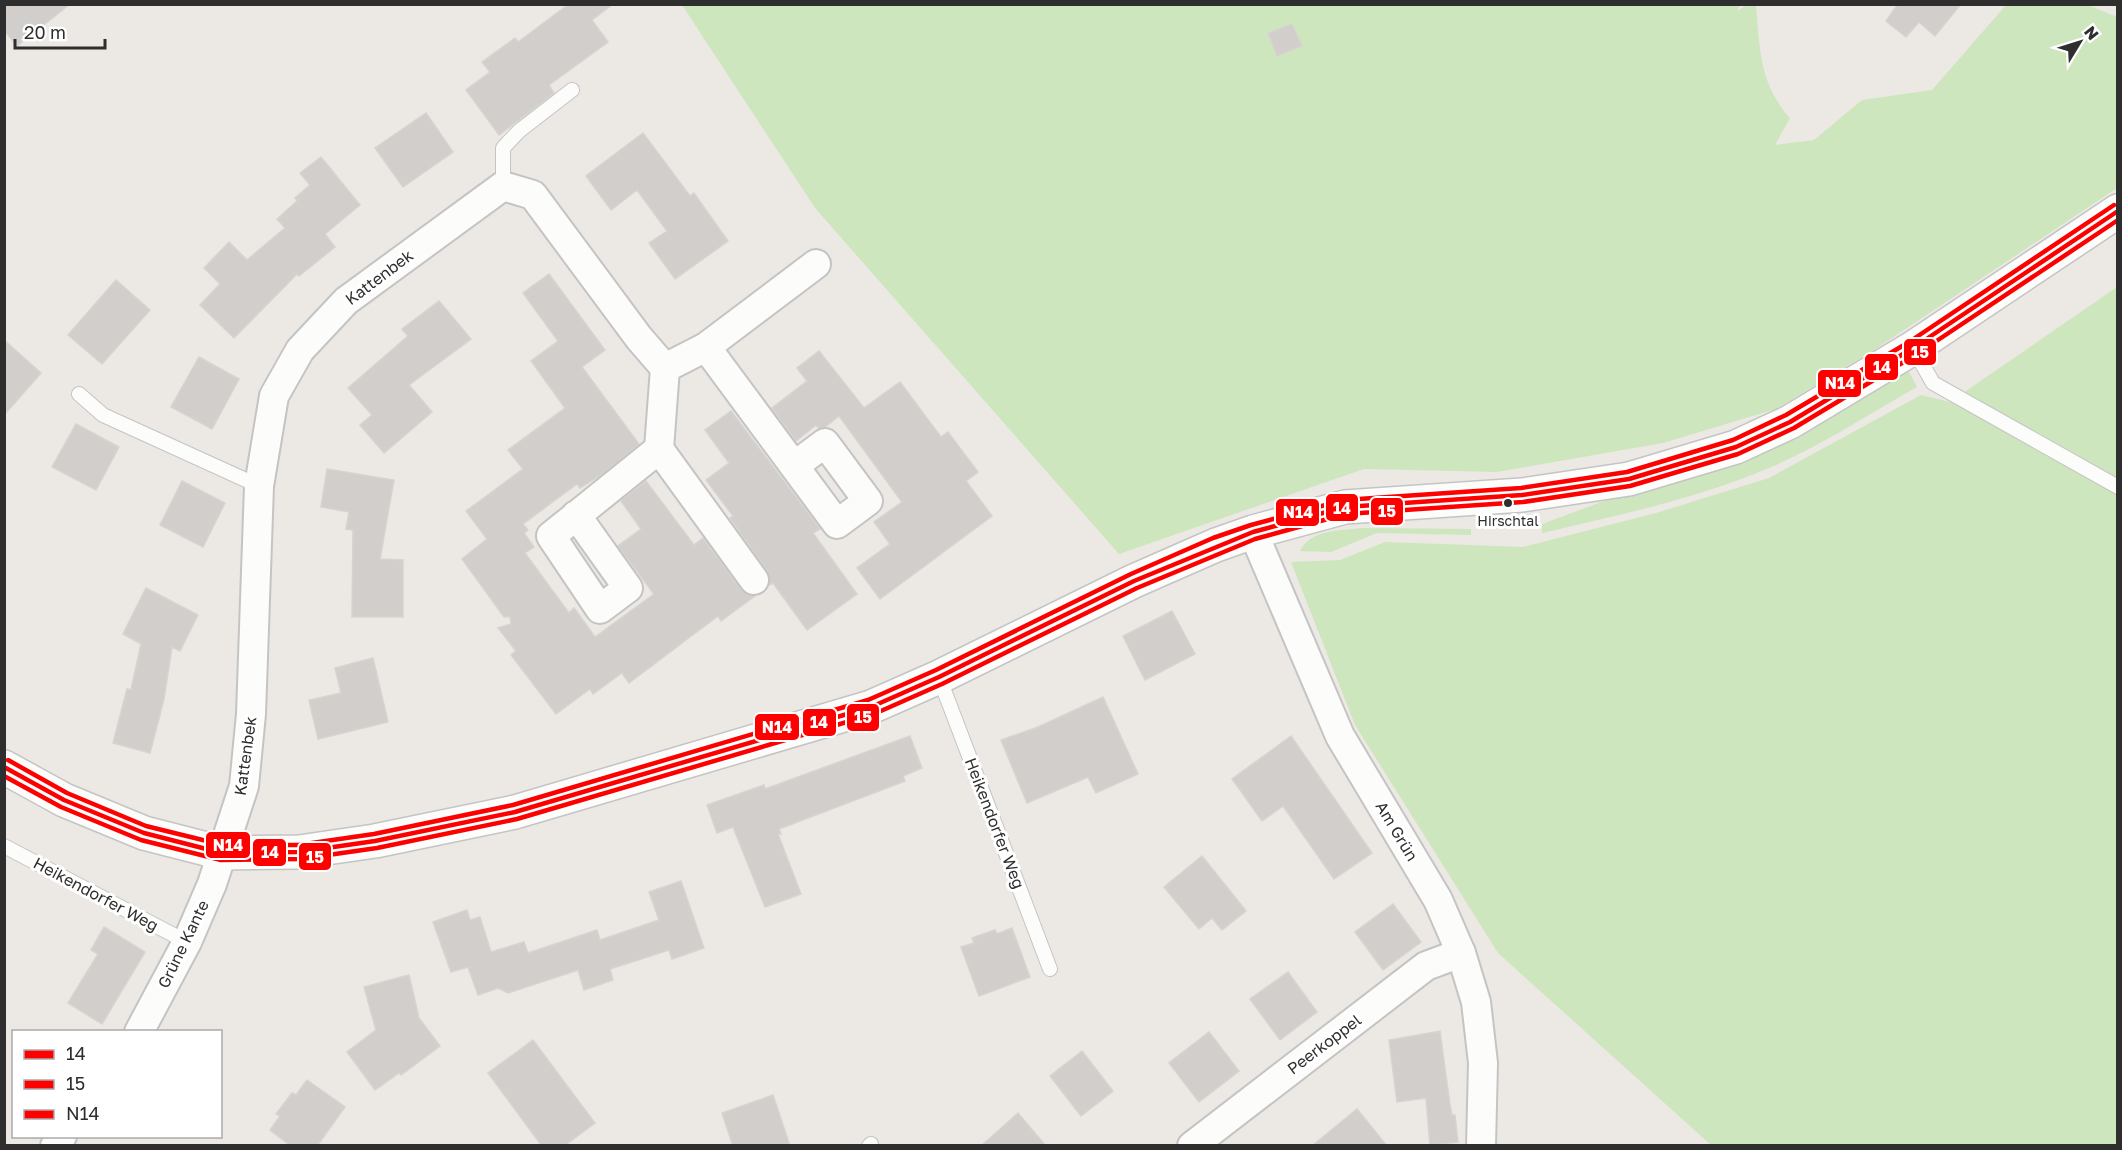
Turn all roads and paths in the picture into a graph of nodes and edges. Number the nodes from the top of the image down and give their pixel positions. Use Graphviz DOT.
graph roads {
  1 [pos="572,90"];
  2 [pos="503,186"];
  3 [pos="2118,211"];
  4 [pos="816,264"];
  5 [pos="706,347"];
  6 [pos="1913,348"];
  7 [pos="665,368"];
  8 [pos="79,394"];
  9 [pos="658,449"];
  10 [pos="794,466"];
  11 [pos="259,486"];
  12 [pos="2118,487"];
  13 [pos="576,515"];
  14 [pos="1253,532"];
  15 [pos="754,580"];
  16 [pos="939,677"];
  17 [pos="4,766"];
  18 [pos="4,846"];
  19 [pos="222,853"];
  20 [pos="187,942"];
  21 [pos="1461,953"];
  22 [pos="1050,969"];
  23 [pos="140,1030"];
  24 [pos="1192,1146"];
  25 [pos="1481,1146"];
  1 -- 2 [label="lane"];
  2 -- 7 [label="street"];
  2 -- 11 [label="street, Kattenbek"];
  3 -- 6 [label="street"];
  4 -- 5 [label="street"];
  5 -- 7 [label="street"];
  5 -- 10 [label="street"];
  6 -- 12 [label="lane"];
  6 -- 14 [label="street"];
  7 -- 9 [label="street"];
  8 -- 11 [label="lane"];
  9 -- 13 [label="street"];
  9 -- 15 [label="street"];
  11 -- 19 [label="street, Kattenbek"];
  14 -- 16 [label="street"];
  14 -- 21 [label="street, Am Grün"];
  16 -- 19 [label="street"];
  16 -- 22 [label="lane, Heikendorfer Weg"];
  17 -- 19 [label="street"];
  18 -- 20 [label="lane, Heikendorfer Weg"];
  19 -- 20 [label="street, Grüne Kante"];
  20 -- 23 [label="street, Grüne Kante"];
  21 -- 24 [label="street, Peerkoppel"];
  21 -- 25 [label="street, Am Grün"];
}
